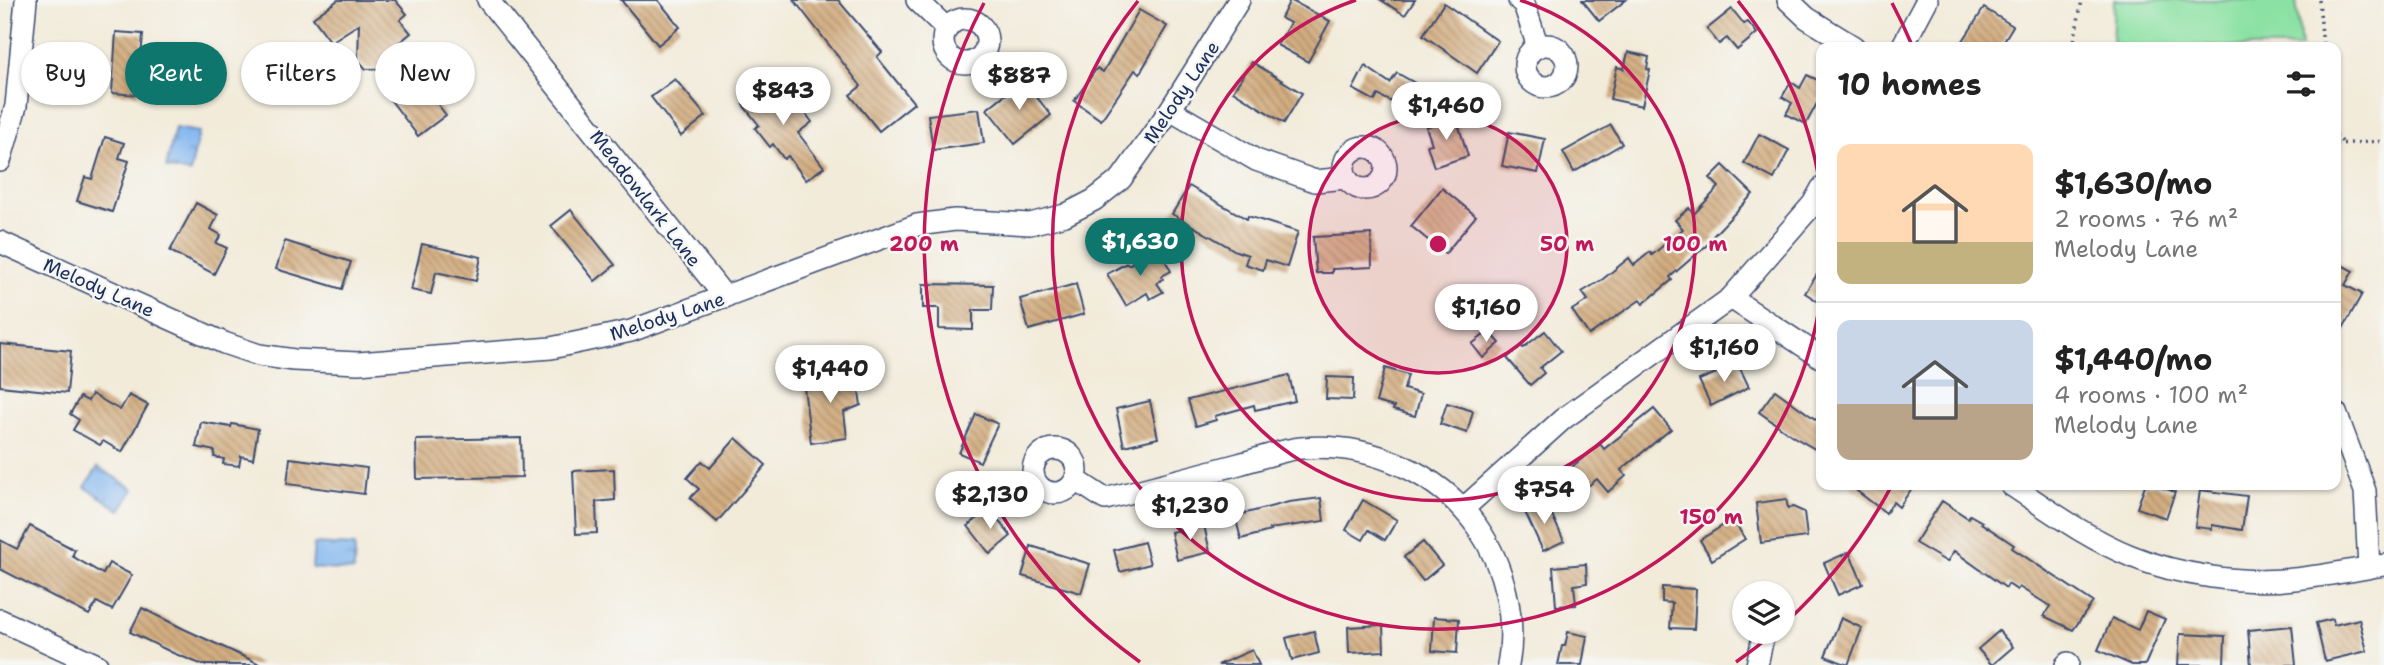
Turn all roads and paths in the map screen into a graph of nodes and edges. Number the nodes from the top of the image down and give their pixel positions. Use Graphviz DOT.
graph roads {
  1 [pos="26,0"];
  2 [pos="488,0"];
  3 [pos="917,0"];
  4 [pos="1519,0"];
  5 [pos="1788,0"];
  6 [pos="1927,0"];
  7 [pos="2082,0"];
  8 [pos="2319,0"];
  9 [pos="1230,4"];
  10 [pos="947,29"];
  11 [pos="1846,42"];
  12 [pos="1905,42"];
  13 [pos="2074,42"];
  14 [pos="2323,42"];
  15 [pos="1538,47"];
  16 [pos="1170,110"];
  17 [pos="2341,141"];
  18 [pos="2384,141"];
  19 [pos="2344,144"];
  20 [pos="0,161"];
  21 [pos="1346,178"];
  22 [pos="1816,198"];
  23 [pos="0,242"];
  24 [pos="725,297"];
  25 [pos="1731,298"];
  26 [pos="1816,354"];
  27 [pos="2341,426"];
  28 [pos="1076,480"];
  29 [pos="2018,490"];
  30 [pos="1464,508"];
  31 [pos="2377,566"];
  32 [pos="0,620"];
  33 [pos="1761,644"];
  34 [pos="97,665"];
  35 [pos="1508,665"];
  36 [pos="1756,665"];
  1 -- 20 [label="street"];
  2 -- 24 [label="street, Meadowlark Lane"];
  3 -- 10 [label="street"];
  4 -- 15 [label="street"];
  5 -- 11 [label="street"];
  6 -- 12 [label="street"];
  7 -- 13 [label="path"];
  8 -- 14 [label="path"];
  9 -- 16 [label="street, Melody Lane"];
  16 -- 21 [label="street"];
  16 -- 24 [label="street, Melody Lane"];
  17 -- 19 [label="path"];
  18 -- 19 [label="path"];
  22 -- 25 [label="street"];
  23 -- 24 [label="street, Melody Lane"];
  25 -- 26 [label="street"];
  25 -- 30 [label="street"];
  27 -- 31 [label="street"];
  28 -- 30 [label="street"];
  29 -- 31 [label="street"];
  30 -- 35 [label="street"];
  32 -- 34 [label="street"];
  33 -- 36 [label="street"];
}
